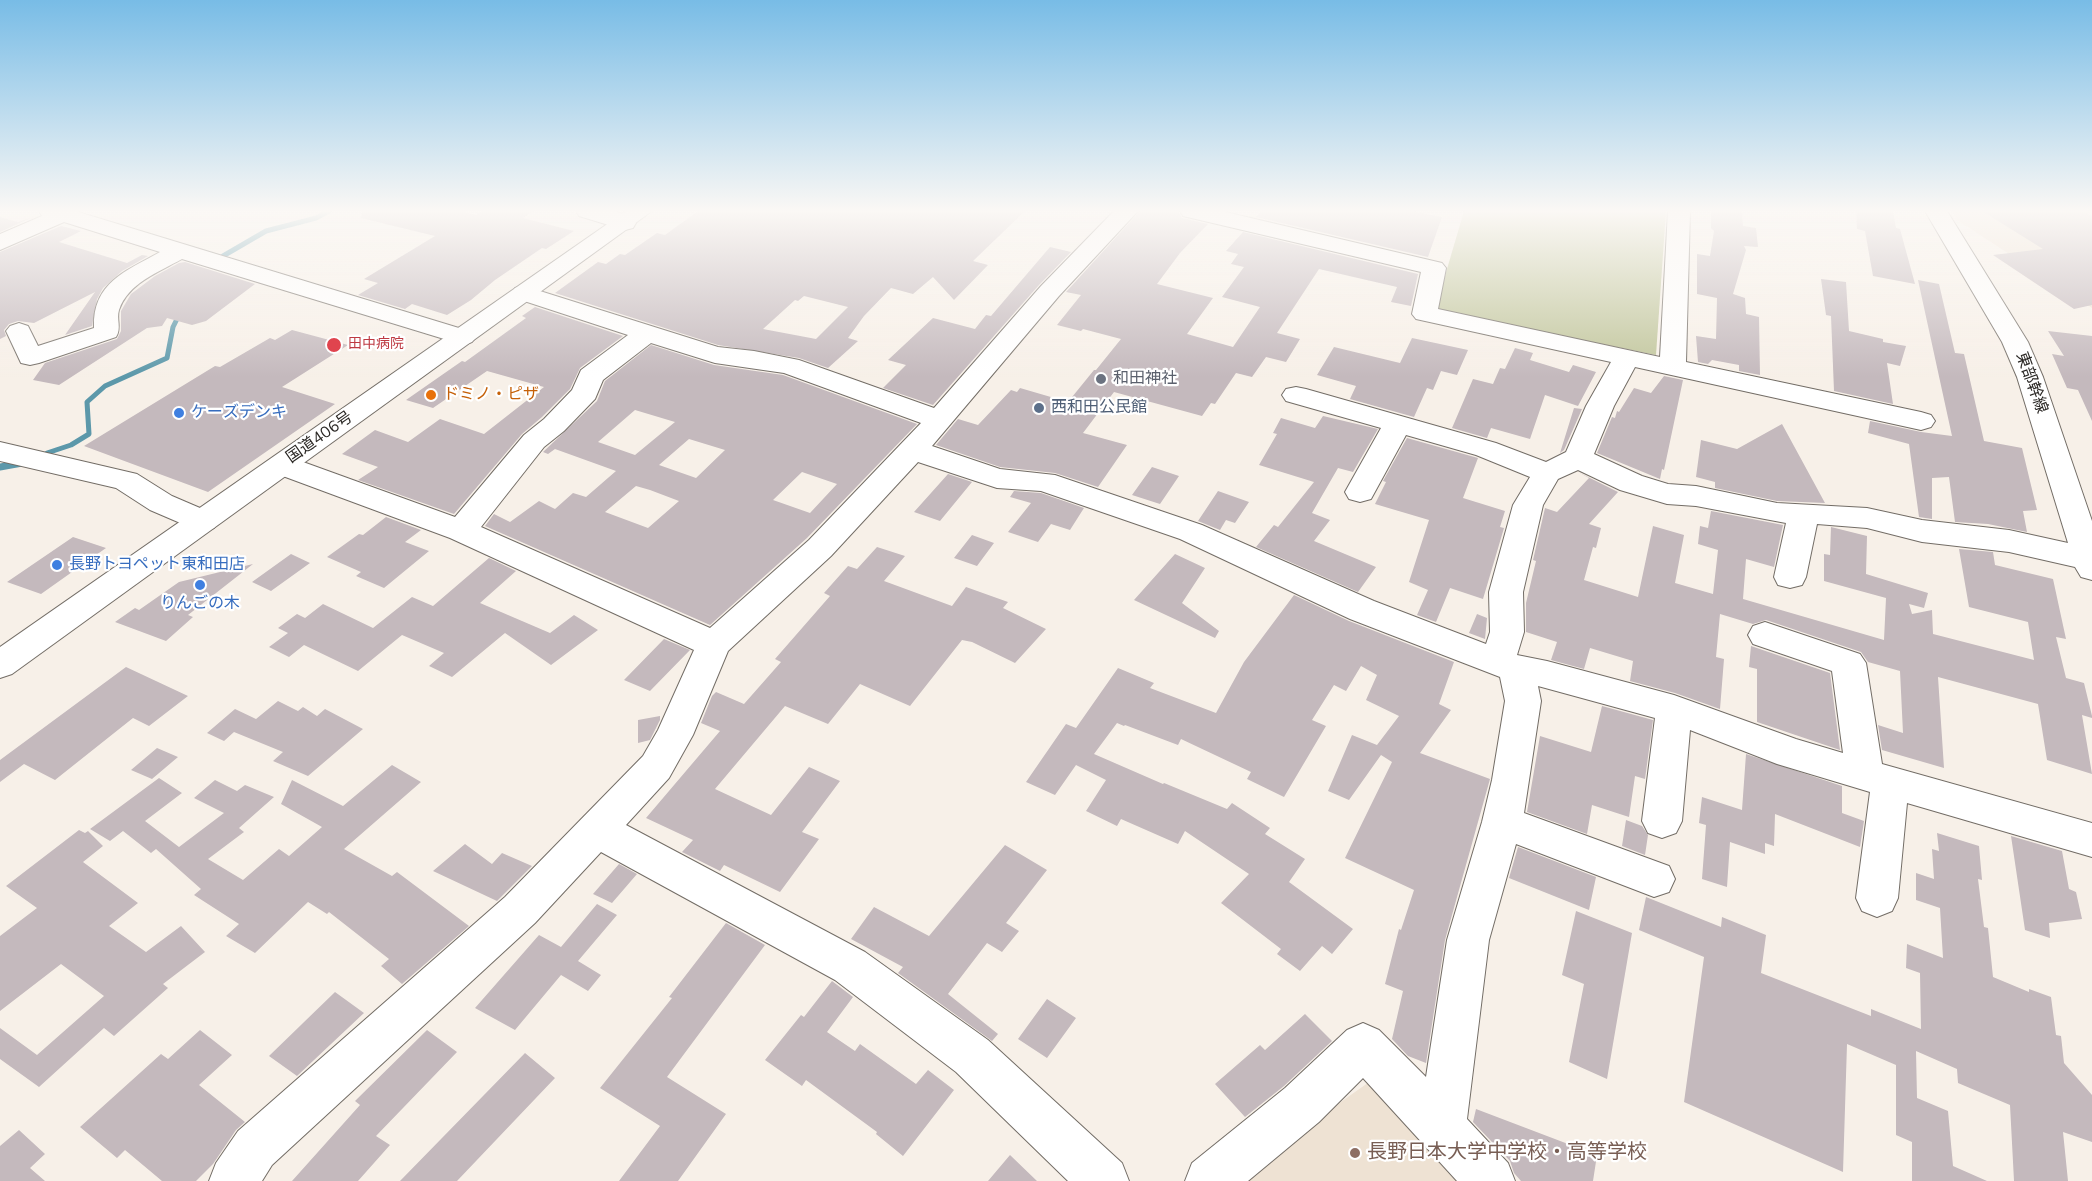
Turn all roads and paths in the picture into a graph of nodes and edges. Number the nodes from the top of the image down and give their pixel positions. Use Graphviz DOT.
graph roads {
  1 [pos="152,266"];
  2 [pos="228,266"];
  3 [pos="563,266"];
  4 [pos="1074,266"];
  5 [pos="1426,266"];
  6 [pos="1677,266"];
  7 [pos="1969,266"];
  8 [pos="524,293"];
  9 [pos="19,330"];
  10 [pos="648,332"];
  11 [pos="463,337"];
  12 [pos="1627,357"];
  13 [pos="1673,366"];
  14 [pos="1296,395"];
  15 [pos="937,419"];
  16 [pos="1921,421"];
  17 [pos="1398,424"];
  18 [pos="913,450"];
  19 [pos="5,456"];
  20 [pos="1578,458"];
  21 [pos="282,465"];
  22 [pos="1547,473"];
  23 [pos="1360,492"];
  24 [pos="1804,513"];
  25 [pos="203,521"];
  26 [pos="461,531"];
  27 [pos="2091,564"];
  28 [pos="1790,577"];
  29 [pos="1764,635"];
  30 [pos="714,644"];
  31 [pos="1507,665"];
  32 [pos="0,666"];
  33 [pos="1674,709"];
  34 [pos="1878,778"];
  35 [pos="1662,821"];
  36 [pos="1502,822"];
  37 [pos="598,830"];
  38 [pos="2092,840"];
  39 [pos="1654,879"];
  40 [pos="1877,898"];
  41 [pos="1442,1127"];
  42 [pos="234,1181"];
  43 [pos="1104,1181"];
  44 [pos="1210,1181"];
  45 [pos="1490,1181"];
  1 -- 9 [label="main road"];
  2 -- 11 [label="main road"];
  3 -- 8 [label="main road, 国道406号"];
  4 -- 15 [label="main road"];
  5 -- 12 [label="main road"];
  6 -- 13 [label="main road"];
  7 -- 27 [label="main road, 東部幹線"];
  8 -- 10 [label="main road"];
  8 -- 11 [label="main road, 国道406号"];
  10 -- 15 [label="main road"];
  10 -- 26 [label="main road"];
  11 -- 21 [label="main road, 国道406号"];
  12 -- 13 [label="main road"];
  12 -- 20 [label="main road"];
  13 -- 16 [label="main road"];
  14 -- 17 [label="main road"];
  15 -- 18 [label="main road"];
  17 -- 22 [label="main road"];
  17 -- 23 [label="main road"];
  18 -- 30 [label="main road"];
  18 -- 31 [label="main road"];
  19 -- 25 [label="main road"];
  20 -- 22 [label="main road"];
  20 -- 24 [label="main road"];
  21 -- 25 [label="main road, 国道406号"];
  21 -- 26 [label="main road"];
  22 -- 31 [label="main road"];
  24 -- 27 [label="main road"];
  24 -- 28 [label="main road"];
  25 -- 32 [label="main road, 国道406号"];
  26 -- 30 [label="main road"];
  29 -- 34 [label="main road"];
  30 -- 37 [label="main road"];
  31 -- 33 [label="main road"];
  31 -- 36 [label="main road"];
  33 -- 34 [label="main road"];
  33 -- 35 [label="main road"];
  34 -- 38 [label="main road"];
  34 -- 40 [label="main road"];
  36 -- 39 [label="main road"];
  36 -- 41 [label="main road"];
  37 -- 42 [label="main road"];
  37 -- 43 [label="main road"];
  41 -- 44 [label="main road"];
  41 -- 45 [label="main road"];
}
